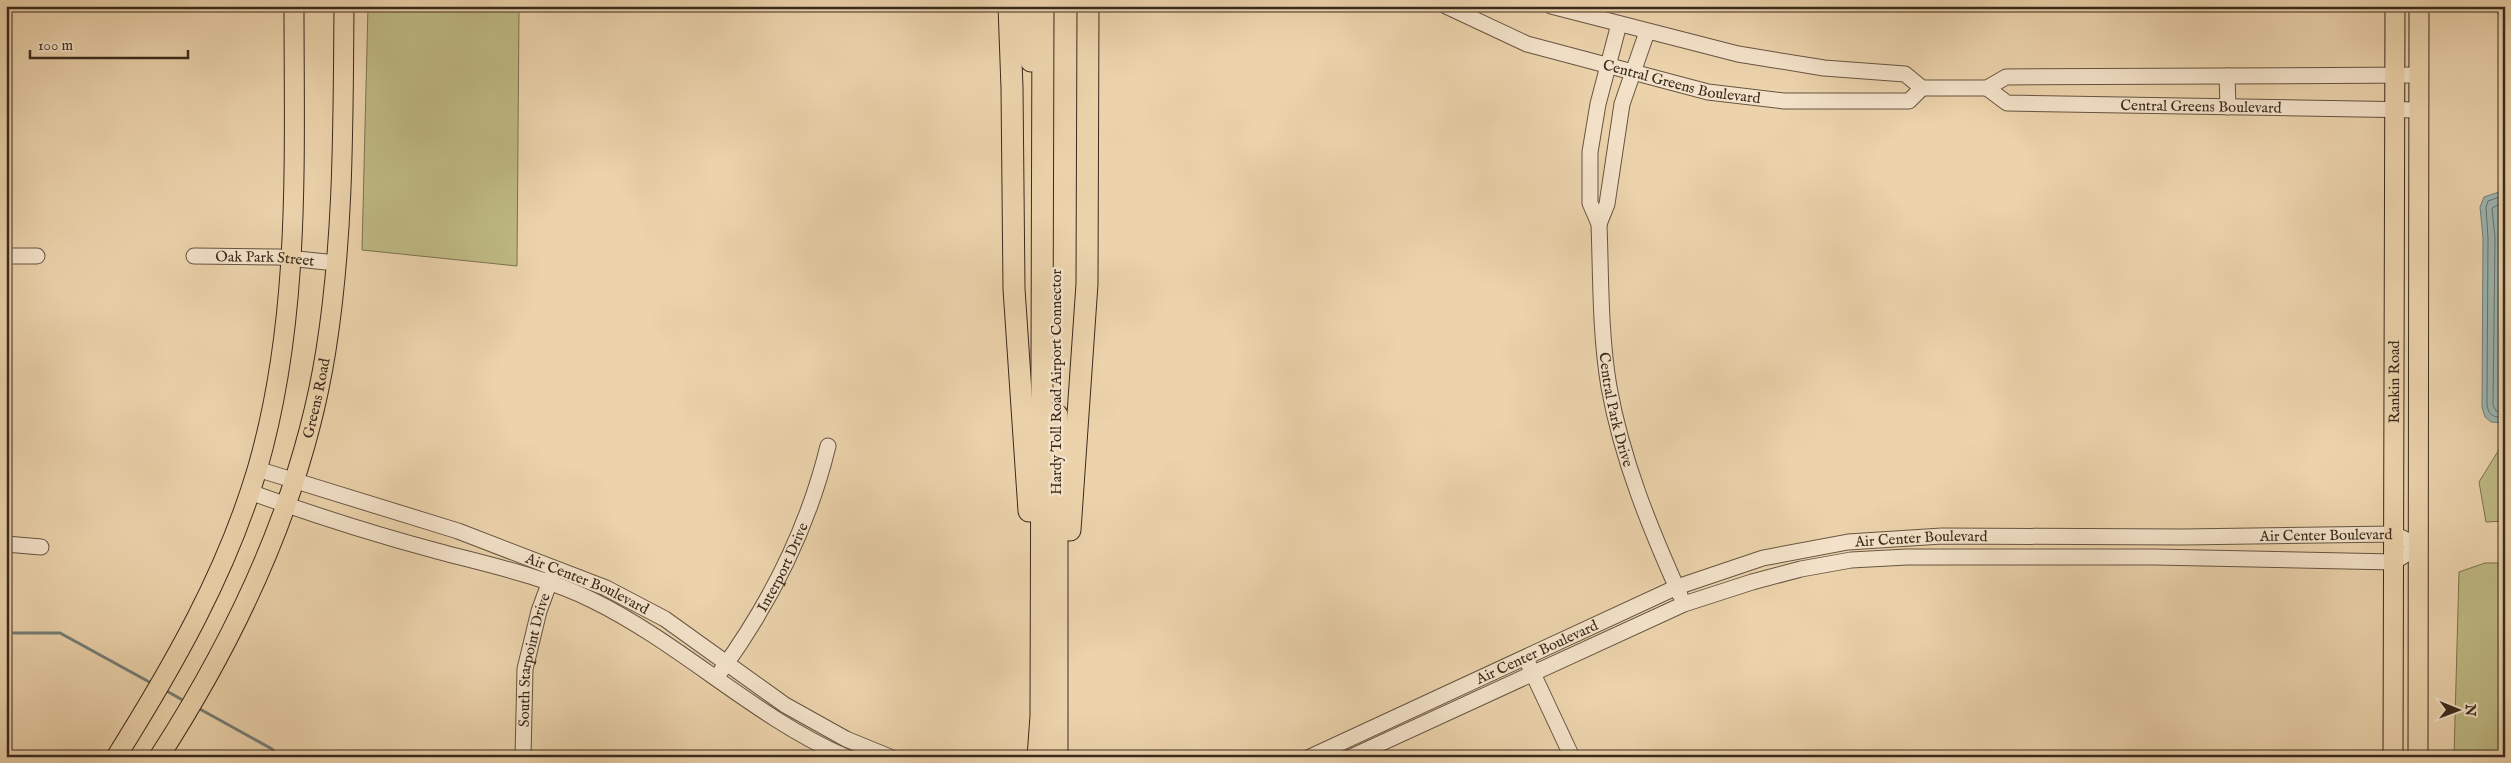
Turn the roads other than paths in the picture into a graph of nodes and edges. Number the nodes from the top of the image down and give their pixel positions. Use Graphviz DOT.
graph roads {
  1 [pos="294,6"];
  2 [pos="344,6"];
  3 [pos="1009,6"];
  4 [pos="1026,6"];
  5 [pos="1044,6"];
  6 [pos="1055,6"];
  7 [pos="1088,6"];
  8 [pos="1446,6"];
  9 [pos="1551,6"];
  10 [pos="2395,6"];
  11 [pos="2419,6"];
  12 [pos="1619,24"];
  13 [pos="1647,32"];
  14 [pos="1608,64"];
  15 [pos="1633,72"];
  16 [pos="2395,74"];
  17 [pos="2418,75"];
  18 [pos="2227,76"];
  19 [pos="1922,88"];
  20 [pos="1987,88"];
  21 [pos="2228,106"];
  22 [pos="2394,110"];
  23 [pos="2418,110"];
  24 [pos="1599,224"];
  25 [pos="6,256"];
  26 [pos="37,256"];
  27 [pos="194,256"];
  28 [pos="292,259"];
  29 [pos="336,263"];
  30 [pos="1042,301"];
  31 [pos="828,446"];
  32 [pos="257,469"];
  33 [pos="293,481"];
  34 [pos="250,492"];
  35 [pos="286,505"];
  36 [pos="2394,534"];
  37 [pos="2185,536"];
  38 [pos="1989,537"];
  39 [pos="1848,542"];
  40 [pos="6,544"];
  41 [pos="2419,546"];
  42 [pos="42,547"];
  43 [pos="1989,556"];
  44 [pos="2185,558"];
  45 [pos="1851,560"];
  46 [pos="2394,562"];
  47 [pos="556,567"];
  48 [pos="550,583"];
  49 [pos="1677,587"];
  50 [pos="1684,604"];
  51 [pos="1525,656"];
  52 [pos="727,663"];
  53 [pos="1532,672"];
  54 [pos="716,678"];
  55 [pos="1049,713"];
  56 [pos="1402,714"];
  57 [pos="1412,729"];
  58 [pos="846,739"];
  59 [pos="1047,750"];
  60 [pos="840,756"];
  61 [pos="116,757"];
  62 [pos="159,757"];
  63 [pos="523,757"];
  64 [pos="890,757"];
  65 [pos="1310,757"];
  66 [pos="1351,757"];
  67 [pos="1572,757"];
  68 [pos="2393,757"];
  69 [pos="2418,757"];
  1 -- 28 [label="main road"];
  2 -- 29 [label="main road, Greens Road"];
  3 -- 55 [label="highway"];
  4 -- 30 [label="highway"];
  5 -- 30 [label="highway"];
  6 -- 55 [label="highway, Hardy Toll Road Airport Connector"];
  7 -- 55 [label="highway"];
  8 -- 14 [label="street, Central Greens Boulevard"];
  9 -- 12 [label="street"];
  10 -- 16 [label="main road, Rankin Road"];
  11 -- 17 [label="main road, Rankin Road"];
  12 -- 13 [label="street"];
  12 -- 14 [label="street, Central Park Drive"];
  13 -- 15 [label="street, Central Park Drive"];
  13 -- 19 [label="street"];
  14 -- 15 [label="street, Central Greens Boulevard"];
  14 -- 24 [label="street, Central Park Drive"];
  15 -- 19 [label="street, Central Greens Boulevard"];
  15 -- 24 [label="street, Central Park Drive"];
  16 -- 17 [label="street, Central Greens Boulevard"];
  16 -- 18 [label="street, Central Greens Boulevard"];
  16 -- 22 [label="main road, Rankin Road"];
  17 -- 23 [label="main road, Rankin Road"];
  18 -- 20 [label="street, Central Greens Boulevard"];
  18 -- 21 [label="street"];
  19 -- 20 [label="street, Central Greens Boulevard"];
  20 -- 21 [label="street, Central Greens Boulevard"];
  21 -- 22 [label="street, Central Greens Boulevard"];
  22 -- 23 [label="street, Central Greens Boulevard"];
  22 -- 36 [label="main road, Rankin Road"];
  23 -- 41 [label="main road, Rankin Road"];
  24 -- 49 [label="street, Central Park Drive"];
  25 -- 26 [label="street"];
  27 -- 28 [label="street, Oak Park Street"];
  28 -- 29 [label="street, Oak Park Street"];
  28 -- 32 [label="main road"];
  29 -- 33 [label="main road, Greens Road"];
  30 -- 55 [label="highway, Hardy Toll Road Airport Connector"];
  31 -- 52 [label="street, Interport Drive"];
  32 -- 33 [label="street, Air Center Boulevard"];
  32 -- 34 [label="main road"];
  33 -- 35 [label="main road, Greens Road"];
  33 -- 47 [label="street, Air Center Boulevard"];
  34 -- 35 [label="street, Air Center Boulevard"];
  34 -- 61 [label="main road"];
  35 -- 48 [label="street, Air Center Boulevard"];
  35 -- 62 [label="main road, Greens Road"];
  36 -- 37 [label="street, Air Center Boulevard"];
  36 -- 41 [label="street, Air Center Boulevard"];
  36 -- 46 [label="main road, Rankin Road"];
  37 -- 38 [label="street, Air Center Boulevard"];
  37 -- 44 [label="street"];
  38 -- 39 [label="street, Air Center Boulevard"];
  38 -- 43 [label="street"];
  39 -- 45 [label="street"];
  39 -- 49 [label="street, Air Center Boulevard"];
  40 -- 42 [label="street"];
  41 -- 46 [label="street, Air Center Boulevard"];
  41 -- 69 [label="main road, Rankin Road"];
  43 -- 44 [label="street, Air Center Boulevard"];
  43 -- 45 [label="street, Air Center Boulevard"];
  44 -- 46 [label="street, Air Center Boulevard"];
  45 -- 50 [label="street, Air Center Boulevard"];
  46 -- 68 [label="main road, Rankin Road"];
  47 -- 48 [label="street, South Starpoint Drive"];
  47 -- 52 [label="street, Air Center Boulevard"];
  48 -- 54 [label="street, Air Center Boulevard"];
  48 -- 63 [label="street, South Starpoint Drive"];
  49 -- 50 [label="street, Central Park Drive"];
  49 -- 51 [label="street, Air Center Boulevard"];
  50 -- 53 [label="street, Air Center Boulevard"];
  51 -- 53 [label="street"];
  51 -- 56 [label="street, Air Center Boulevard"];
  52 -- 54 [label="street, Interport Drive"];
  52 -- 58 [label="street, Air Center Boulevard"];
  53 -- 57 [label="street, Air Center Boulevard"];
  53 -- 67 [label="street"];
  54 -- 60 [label="street, Air Center Boulevard"];
  55 -- 59 [label="highway, Hardy Toll Road Airport Connector"];
  56 -- 57 [label="street"];
  56 -- 65 [label="street, Air Center Boulevard"];
  57 -- 66 [label="street, Air Center Boulevard"];
  58 -- 60 [label="street"];
  58 -- 64 [label="street, Air Center Boulevard"];
}
